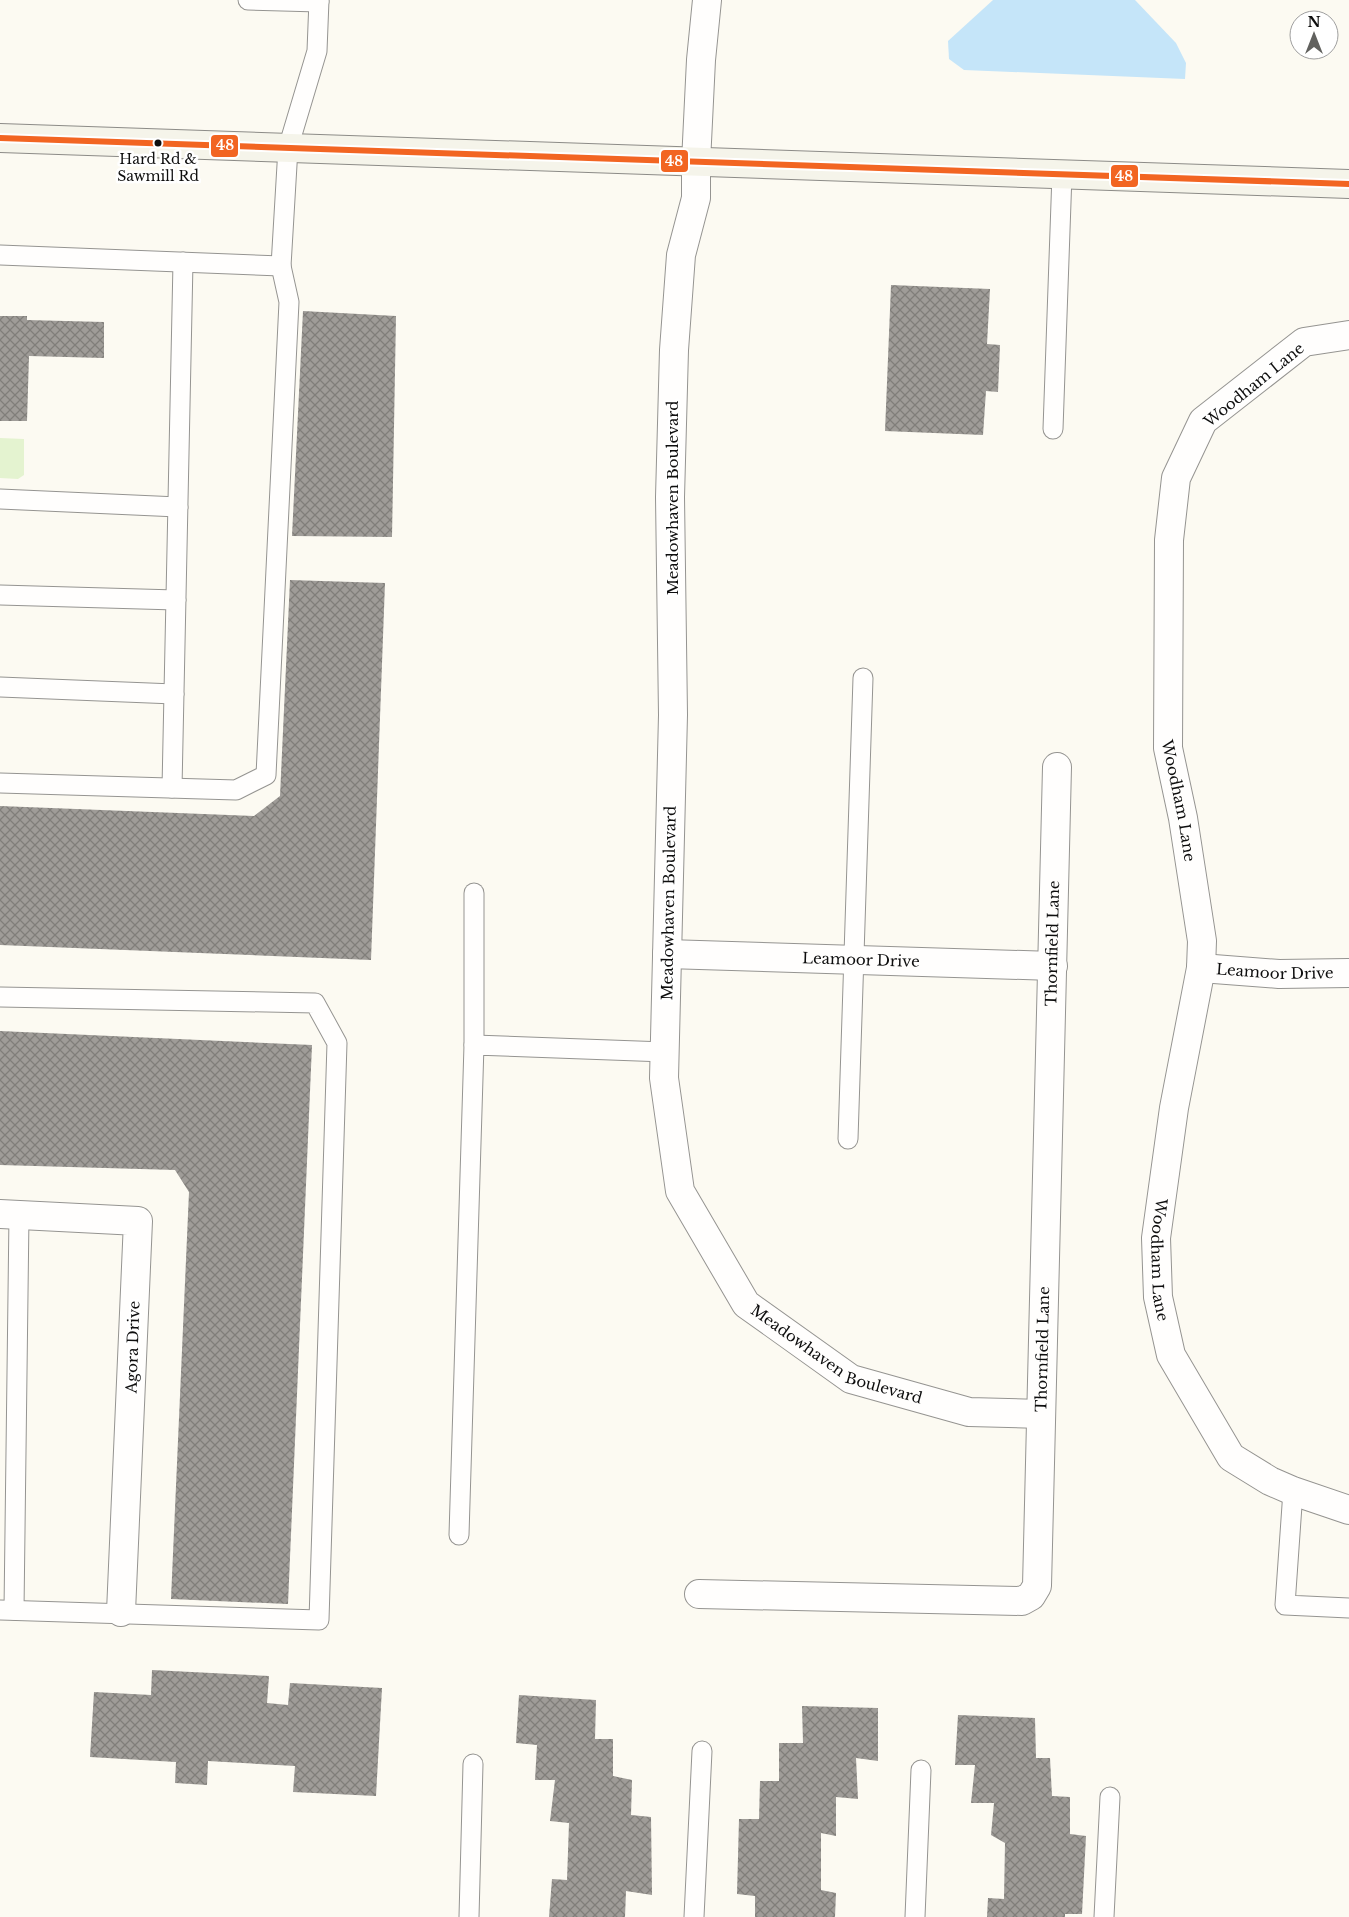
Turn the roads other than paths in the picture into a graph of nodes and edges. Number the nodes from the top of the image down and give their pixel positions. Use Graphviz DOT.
graph roads {
  1 [pos="248,0"];
  2 [pos="706,0"];
  3 [pos="274,1"];
  4 [pos="319,1"];
  5 [pos="0,138"];
  6 [pos="288,148"];
  7 [pos="696,162"];
  8 [pos="1062,174"];
  9 [pos="1349,184"];
  10 [pos="0,255"];
  11 [pos="183,262"];
  12 [pos="281,266"];
  13 [pos="1349,335"];
  14 [pos="1054,430"];
  15 [pos="0,499"];
  16 [pos="178,507"];
  17 [pos="0,595"];
  18 [pos="176,600"];
  19 [pos="863,678"];
  20 [pos="0,687"];
  21 [pos="174,694"];
  22 [pos="1057,767"];
  23 [pos="0,783"];
  24 [pos="172,788"];
  25 [pos="474,893"];
  26 [pos="668,954"];
  27 [pos="854,960"];
  28 [pos="1053,966"];
  29 [pos="1201,968"];
  30 [pos="1349,972"];
  31 [pos="0,997"];
  32 [pos="474,1045"];
  33 [pos="665,1052"];
  34 [pos="848,1139"];
  35 [pos="10,1214"];
  36 [pos="1041,1414"];
  37 [pos="1293,1491"];
  38 [pos="1349,1510"];
  39 [pos="459,1535"];
  40 [pos="699,1594"];
  41 [pos="1349,1608"];
  42 [pos="7,1610"];
  43 [pos="121,1612"];
  44 [pos="702,1751"];
  45 [pos="473,1764"];
  46 [pos="921,1770"];
  47 [pos="1110,1797"];
  48 [pos="469,1917"];
  49 [pos="694,1917"];
  50 [pos="914,1917"];
  51 [pos="1104,1917"];
  1 -- 3 [label="lane"];
  2 -- 7 [label="street, Meadowhaven Boulevard"];
  3 -- 4 [label="lane"];
  4 -- 6 [label="lane"];
  5 -- 6 [label="main road"];
  6 -- 7 [label="main road"];
  6 -- 12 [label="lane"];
  7 -- 8 [label="main road"];
  7 -- 26 [label="street, Meadowhaven Boulevard"];
  8 -- 9 [label="main road"];
  8 -- 14 [label="lane"];
  10 -- 11 [label="lane"];
  11 -- 12 [label="lane"];
  11 -- 16 [label="lane"];
  12 -- 24 [label="lane"];
  13 -- 29 [label="street, Woodham Lane"];
  15 -- 16 [label="lane"];
  16 -- 18 [label="lane"];
  17 -- 18 [label="lane"];
  18 -- 21 [label="lane"];
  19 -- 27 [label="lane"];
  20 -- 21 [label="lane"];
  21 -- 24 [label="lane"];
  22 -- 28 [label="street, Thornfield Lane"];
  23 -- 24 [label="lane"];
  25 -- 32 [label="lane"];
  26 -- 27 [label="street, Leamoor Drive"];
  26 -- 33 [label="street, Meadowhaven Boulevard"];
  27 -- 28 [label="street, Leamoor Drive"];
  27 -- 34 [label="lane"];
  28 -- 36 [label="street, Thornfield Lane"];
  29 -- 30 [label="street, Leamoor Drive"];
  29 -- 37 [label="street, Woodham Lane"];
  31 -- 43 [label="lane"];
  32 -- 33 [label="lane"];
  32 -- 39 [label="lane"];
  33 -- 36 [label="street, Meadowhaven Boulevard"];
  35 -- 42 [label="lane"];
  35 -- 43 [label="street, Agora Drive"];
  36 -- 40 [label="street, Thornfield Lane"];
  37 -- 38 [label="street, Woodham Lane"];
  37 -- 41 [label="lane"];
  42 -- 43 [label="lane"];
  44 -- 49 [label="lane"];
  45 -- 48 [label="lane"];
  46 -- 50 [label="lane"];
  47 -- 51 [label="lane"];
}
